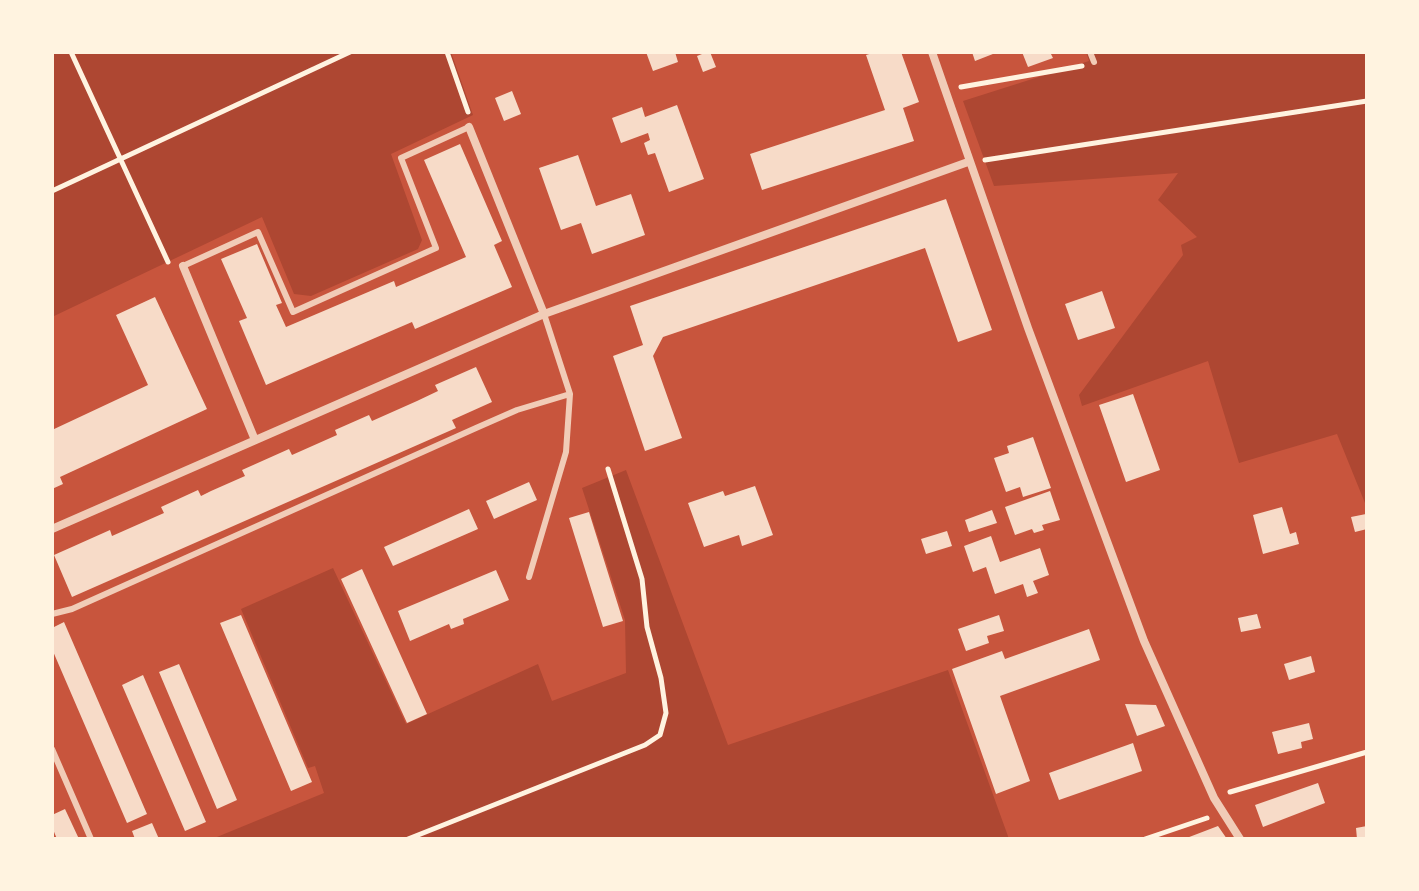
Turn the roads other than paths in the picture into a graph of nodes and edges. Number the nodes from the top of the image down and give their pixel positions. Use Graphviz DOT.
graph roads {
  1 [pos="932,52"];
  2 [pos="1090,52"];
  3 [pos="1094,62"];
  4 [pos="469,127"];
  5 [pos="968,162"];
  6 [pos="183,266"];
  7 [pos="544,314"];
  8 [pos="570,394"];
  9 [pos="255,440"];
  10 [pos="52,529"];
  11 [pos="529,577"];
  12 [pos="52,614"];
  13 [pos="52,749"];
  14 [pos="91,839"];
  15 [pos="1240,839"];
  1 -- 5 [label="street"];
  2 -- 3 [label="lane"];
  4 -- 6 [label="lane"];
  4 -- 7 [label="street"];
  5 -- 7 [label="street"];
  5 -- 15 [label="street"];
  6 -- 9 [label="street"];
  7 -- 8 [label="lane"];
  7 -- 9 [label="street"];
  8 -- 11 [label="lane"];
  8 -- 12 [label="lane"];
  9 -- 10 [label="street"];
  13 -- 14 [label="lane"];
}
